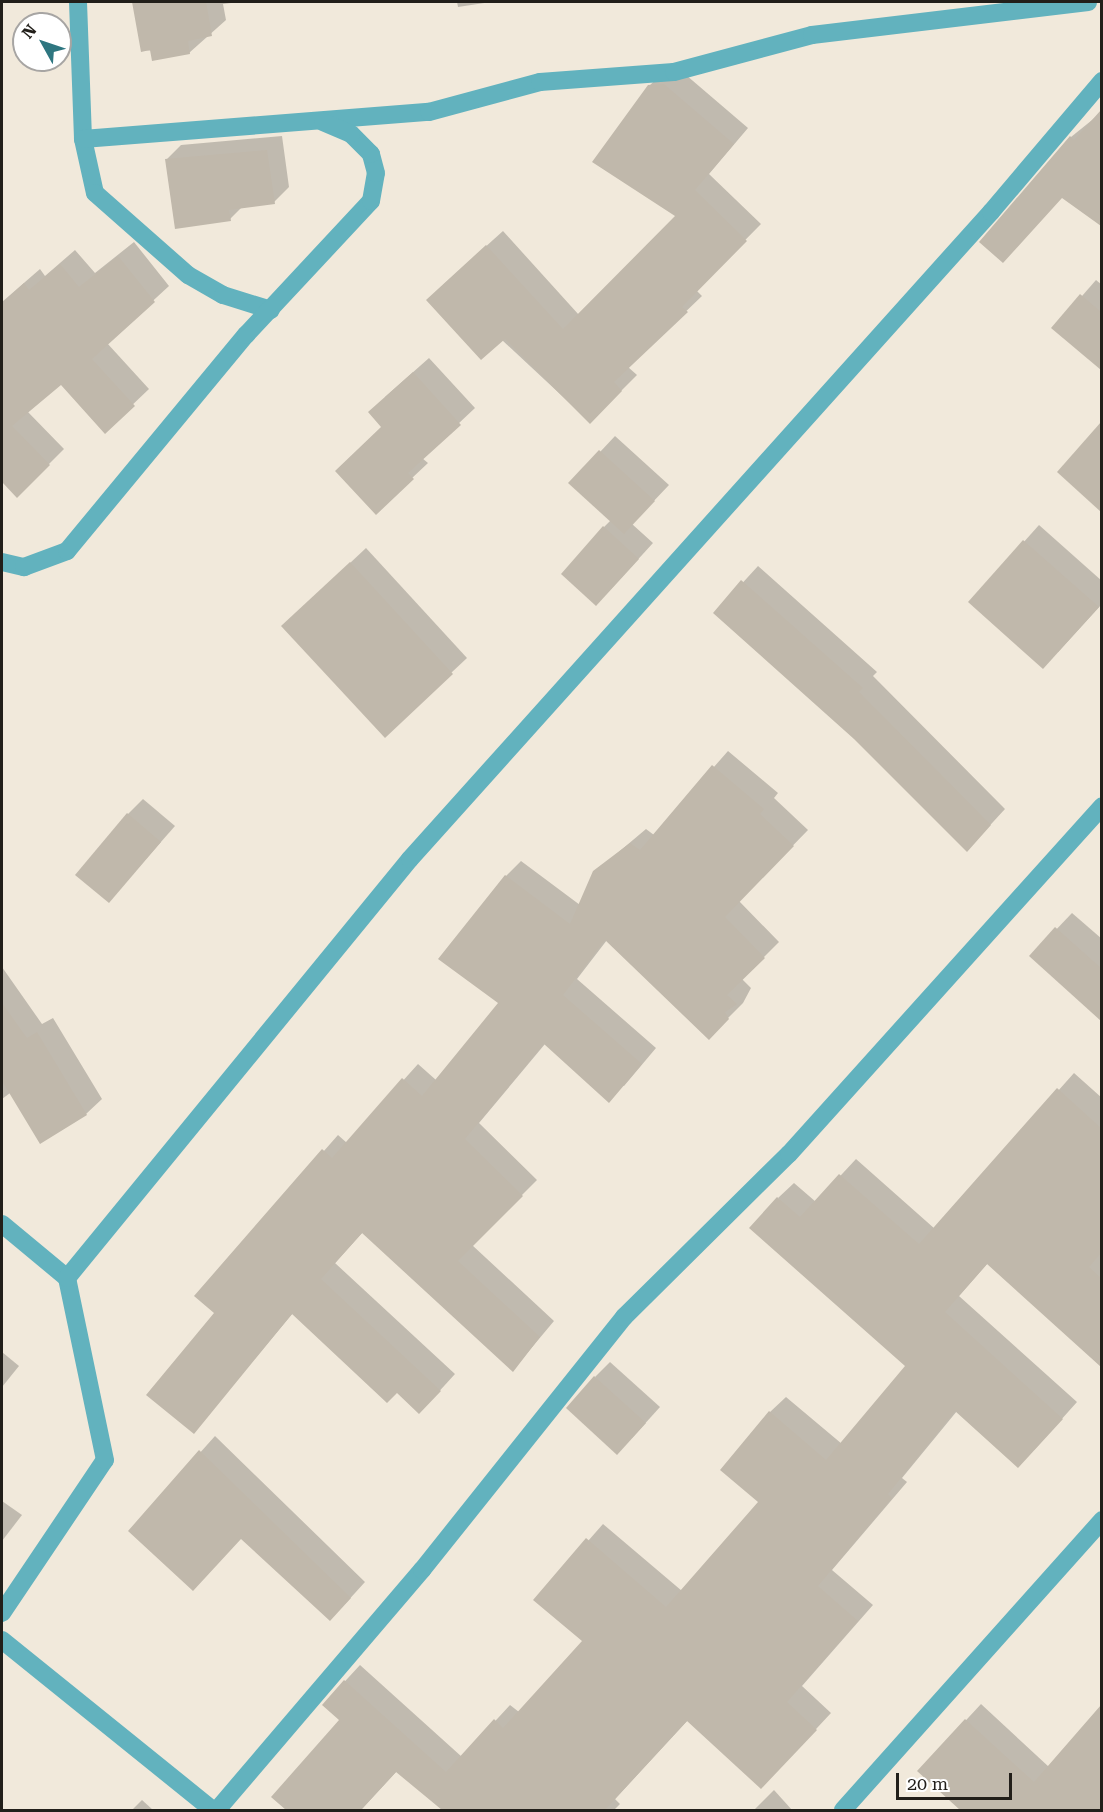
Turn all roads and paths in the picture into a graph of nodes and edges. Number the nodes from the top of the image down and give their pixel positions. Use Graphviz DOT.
graph roads {
  1 [pos="78,2"];
  2 [pos="1088,2"];
  3 [pos="1101,81"];
  4 [pos="316,120"];
  5 [pos="82,139"];
  6 [pos="272,310"];
  7 [pos="2,562"];
  8 [pos="1101,806"];
  9 [pos="2,1224"];
  10 [pos="67,1278"];
  11 [pos="1101,1520"];
  12 [pos="2,1613"];
  13 [pos="2,1640"];
  14 [pos="215,1810"];
  15 [pos="843,1810"];
  1 -- 5 [label="street"];
  2 -- 4 [label="street"];
  3 -- 10 [label="street"];
  4 -- 5 [label="street"];
  4 -- 6 [label="street"];
  5 -- 6 [label="street"];
  6 -- 7 [label="street"];
  8 -- 14 [label="street"];
  9 -- 10 [label="street"];
  10 -- 12 [label="street"];
  11 -- 15 [label="street"];
  13 -- 14 [label="street"];
}
